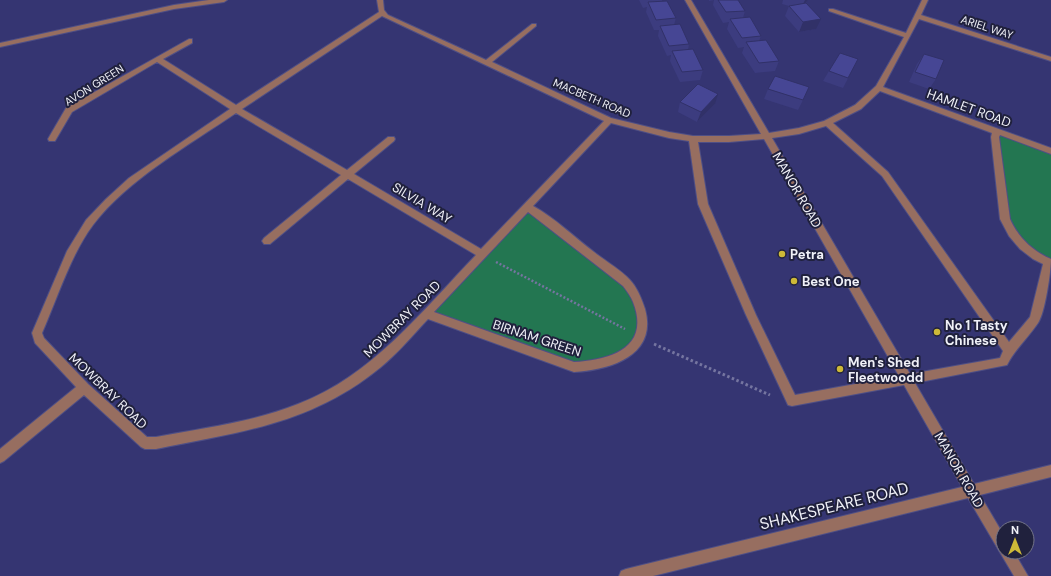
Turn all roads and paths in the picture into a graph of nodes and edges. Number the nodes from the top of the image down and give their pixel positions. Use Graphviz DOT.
graph roads {
  1 [pos="224,0"];
  2 [pos="380,0"];
  3 [pos="688,0"];
  4 [pos="925,0"];
  5 [pos="831,10"];
  6 [pos="382,13"];
  7 [pos="917,16"];
  8 [pos="534,25"];
  9 [pos="908,36"];
  10 [pos="189,41"];
  11 [pos="0,45"];
  12 [pos="157,59"];
  13 [pos="1051,59"];
  14 [pos="486,63"];
  15 [pos="879,88"];
  16 [pos="236,109"];
  17 [pos="610,120"];
  18 [pos="827,122"];
  19 [pos="997,131"];
  20 [pos="766,136"];
  21 [pos="52,139"];
  22 [pos="391,139"];
  23 [pos="693,139"];
  24 [pos="1051,151"];
  25 [pos="348,175"];
  26 [pos="528,208"];
  27 [pos="267,241"];
  28 [pos="482,254"];
  29 [pos="1049,262"];
  30 [pos="427,314"];
  31 [pos="639,337"];
  32 [pos="1009,350"];
  33 [pos="907,380"];
  34 [pos="84,388"];
  35 [pos="792,402"];
  36 [pos="0,457"];
  37 [pos="1051,471"];
  38 [pos="970,490"];
  39 [pos="995,532"];
  40 [pos="1012,560"];
  41 [pos="626,576"];
  42 [pos="1021,576"];
  1 -- 11 [label="street"];
  2 -- 6 [label="street"];
  3 -- 20 [label="street, MANOR ROAD"];
  4 -- 7 [label="street, MACBETH ROAD"];
  5 -- 9 [label="street"];
  6 -- 14 [label="street, MACBETH ROAD"];
  6 -- 16 [label="street, MOWBRAY ROAD"];
  7 -- 9 [label="street, MACBETH ROAD"];
  7 -- 13 [label="street, ARIEL WAY"];
  8 -- 14 [label="street"];
  9 -- 15 [label="street, MACBETH ROAD"];
  10 -- 12 [label="street, AVON GREEN"];
  12 -- 16 [label="street"];
  12 -- 21 [label="street, AVON GREEN"];
  14 -- 17 [label="street, MACBETH ROAD"];
  15 -- 18 [label="street, MACBETH ROAD"];
  15 -- 19 [label="street, HAMLET ROAD"];
  16 -- 25 [label="street, SILVIA WAY"];
  16 -- 34 [label="street, MOWBRAY ROAD"];
  17 -- 23 [label="street, MACBETH ROAD"];
  17 -- 26 [label="street, MOWBRAY ROAD"];
  18 -- 20 [label="street, MACBETH ROAD"];
  18 -- 32 [label="street"];
  19 -- 24 [label="street, HAMLET ROAD"];
  19 -- 29 [label="street"];
  20 -- 23 [label="street, MACBETH ROAD"];
  20 -- 33 [label="street, MANOR ROAD"];
  22 -- 25 [label="street"];
  23 -- 35 [label="street"];
  25 -- 27 [label="street"];
  25 -- 28 [label="street, SILVIA WAY"];
  26 -- 28 [label="street, MOWBRAY ROAD"];
  26 -- 31 [label="street, BIRNAM GREEN"];
  28 -- 30 [label="street, MOWBRAY ROAD"];
  28 -- 31 [label="path"];
  29 -- 32 [label="street"];
  30 -- 31 [label="street, BIRNAM GREEN"];
  30 -- 34 [label="street, MOWBRAY ROAD"];
  31 -- 35 [label="path"];
  32 -- 33 [label="street"];
  33 -- 35 [label="street"];
  33 -- 38 [label="street, MANOR ROAD"];
  34 -- 36 [label="street"];
  37 -- 38 [label="street, SHAKESPEARE ROAD"];
  38 -- 39 [label="street, MANOR ROAD"];
  38 -- 41 [label="street, SHAKESPEARE ROAD"];
  40 -- 42 [label="street"];
}
